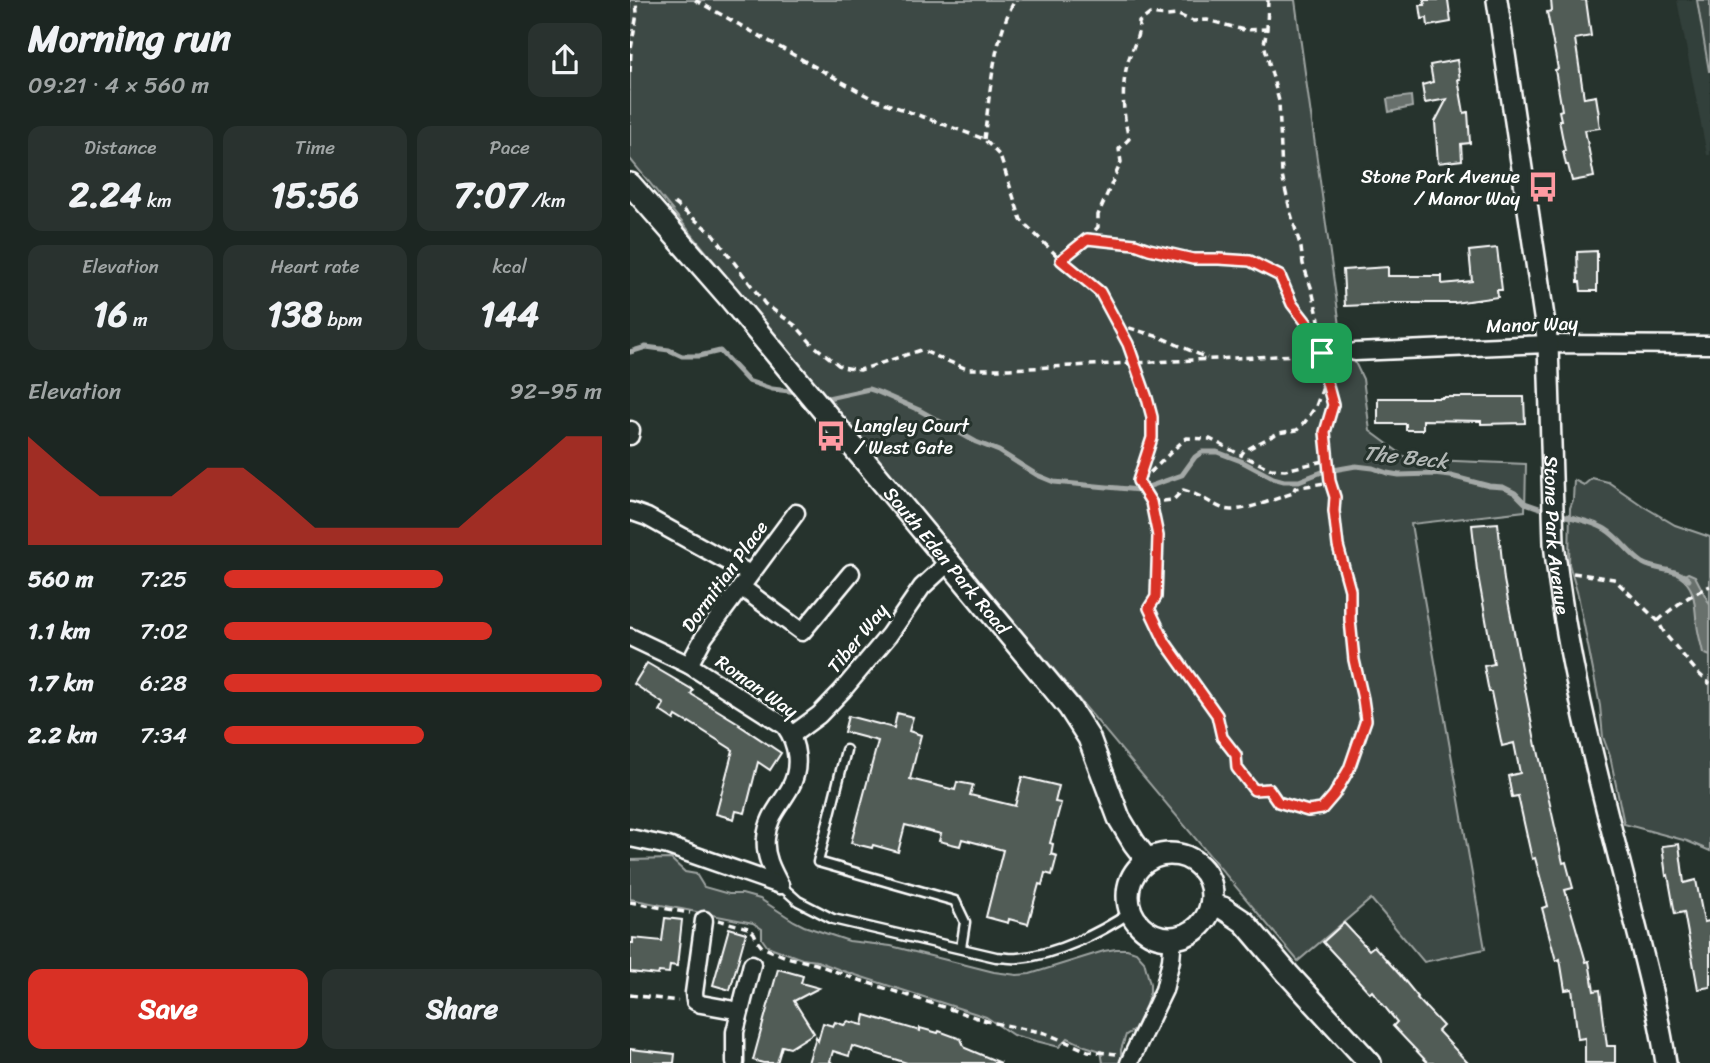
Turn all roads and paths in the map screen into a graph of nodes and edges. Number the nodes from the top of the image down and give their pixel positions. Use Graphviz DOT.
graph roads {
  1 [pos="636,0"];
  2 [pos="695,0"];
  3 [pos="1016,0"];
  4 [pos="1268,0"];
  5 [pos="1497,0"];
  6 [pos="1267,30"];
  7 [pos="630,72"];
  8 [pos="984,139"];
  9 [pos="630,184"];
  10 [pos="671,201"];
  11 [pos="1087,239"];
  12 [pos="1061,260"];
  13 [pos="1117,324"];
  14 [pos="1320,340"];
  15 [pos="1548,344"];
  16 [pos="1710,345"];
  17 [pos="1355,352"];
  18 [pos="1322,353"];
  19 [pos="1209,359"];
  20 [pos="1135,363"];
  21 [pos="1326,379"];
  22 [pos="1241,454"];
  23 [pos="1328,460"];
  24 [pos="1138,481"];
  25 [pos="1330,481"];
  26 [pos="1151,502"];
  27 [pos="630,511"];
  28 [pos="796,513"];
  29 [pos="949,562"];
  30 [pos="1557,572"];
  31 [pos="851,573"];
  32 [pos="746,580"];
  33 [pos="1709,586"];
  34 [pos="1658,621"];
  35 [pos="631,640"];
  36 [pos="689,664"];
  37 [pos="1710,684"];
  38 [pos="792,735"];
  39 [pos="846,750"];
  40 [pos="630,838"];
  41 [pos="1147,860"];
  42 [pos="780,885"];
  43 [pos="630,902"];
  44 [pos="1211,905"];
  45 [pos="1131,912"];
  46 [pos="705,918"];
  47 [pos="1173,937"];
  48 [pos="961,948"];
  49 [pos="752,964"];
  50 [pos="630,995"];
  51 [pos="694,999"];
  52 [pos="740,1011"];
  53 [pos="1130,1061"];
  54 [pos="736,1063"];
  55 [pos="1370,1063"];
  56 [pos="1666,1063"];
  1 -- 7 [label="path"];
  2 -- 8 [label="path"];
  3 -- 8 [label="path"];
  4 -- 6 [label="path"];
  5 -- 15 [label="street, Stone Park Avenue"];
  6 -- 11 [label="path"];
  6 -- 14 [label="path"];
  8 -- 12 [label="path"];
  9 -- 29 [label="main road, South Eden Park Road"];
  10 -- 20 [label="path"];
  11 -- 12 [label="path"];
  11 -- 14 [label="path"];
  12 -- 13 [label="path"];
  13 -- 19 [label="path"];
  13 -- 20 [label="path"];
  14 -- 18 [label="path"];
  15 -- 16 [label="street, Manor Way"];
  15 -- 17 [label="street, Manor Way"];
  15 -- 30 [label="street, Stone Park Avenue"];
  17 -- 18 [label="path"];
  18 -- 19 [label="path"];
  18 -- 21 [label="path"];
  19 -- 20 [label="path"];
  20 -- 24 [label="path"];
  21 -- 22 [label="path"];
  21 -- 23 [label="path"];
  22 -- 23 [label="path"];
  22 -- 24 [label="path"];
  23 -- 25 [label="path"];
  24 -- 26 [label="path"];
  25 -- 26 [label="path"];
  25 -- 26 [label="path"];
  27 -- 32 [label="street"];
  28 -- 32 [label="street, Dormitian Place"];
  29 -- 38 [label="street, Tiber Way"];
  29 -- 41 [label="main road, South Eden Park Road"];
  30 -- 34 [label="path"];
  30 -- 56 [label="street, Stone Park Avenue"];
  31 -- 32 [label="street"];
  32 -- 36 [label="street, Dormitian Place"];
  33 -- 34 [label="path"];
  34 -- 37 [label="path"];
  35 -- 36 [label="street, Roman Way"];
  36 -- 38 [label="street, Roman Way"];
  38 -- 42 [label="street, Roman Way"];
  39 -- 48 [label="lane"];
  40 -- 42 [label="street"];
  41 -- 44 [label="main road"];
  41 -- 45 [label="main road"];
  42 -- 48 [label="lane"];
  43 -- 46 [label="path"];
  44 -- 47 [label="main road"];
  44 -- 55 [label="main road"];
  45 -- 47 [label="main road"];
  45 -- 48 [label="lane"];
  46 -- 51 [label="street"];
  46 -- 53 [label="path"];
  47 -- 53 [label="street"];
  49 -- 52 [label="street"];
  50 -- 51 [label="path"];
  51 -- 52 [label="street"];
  52 -- 54 [label="street"];
}
